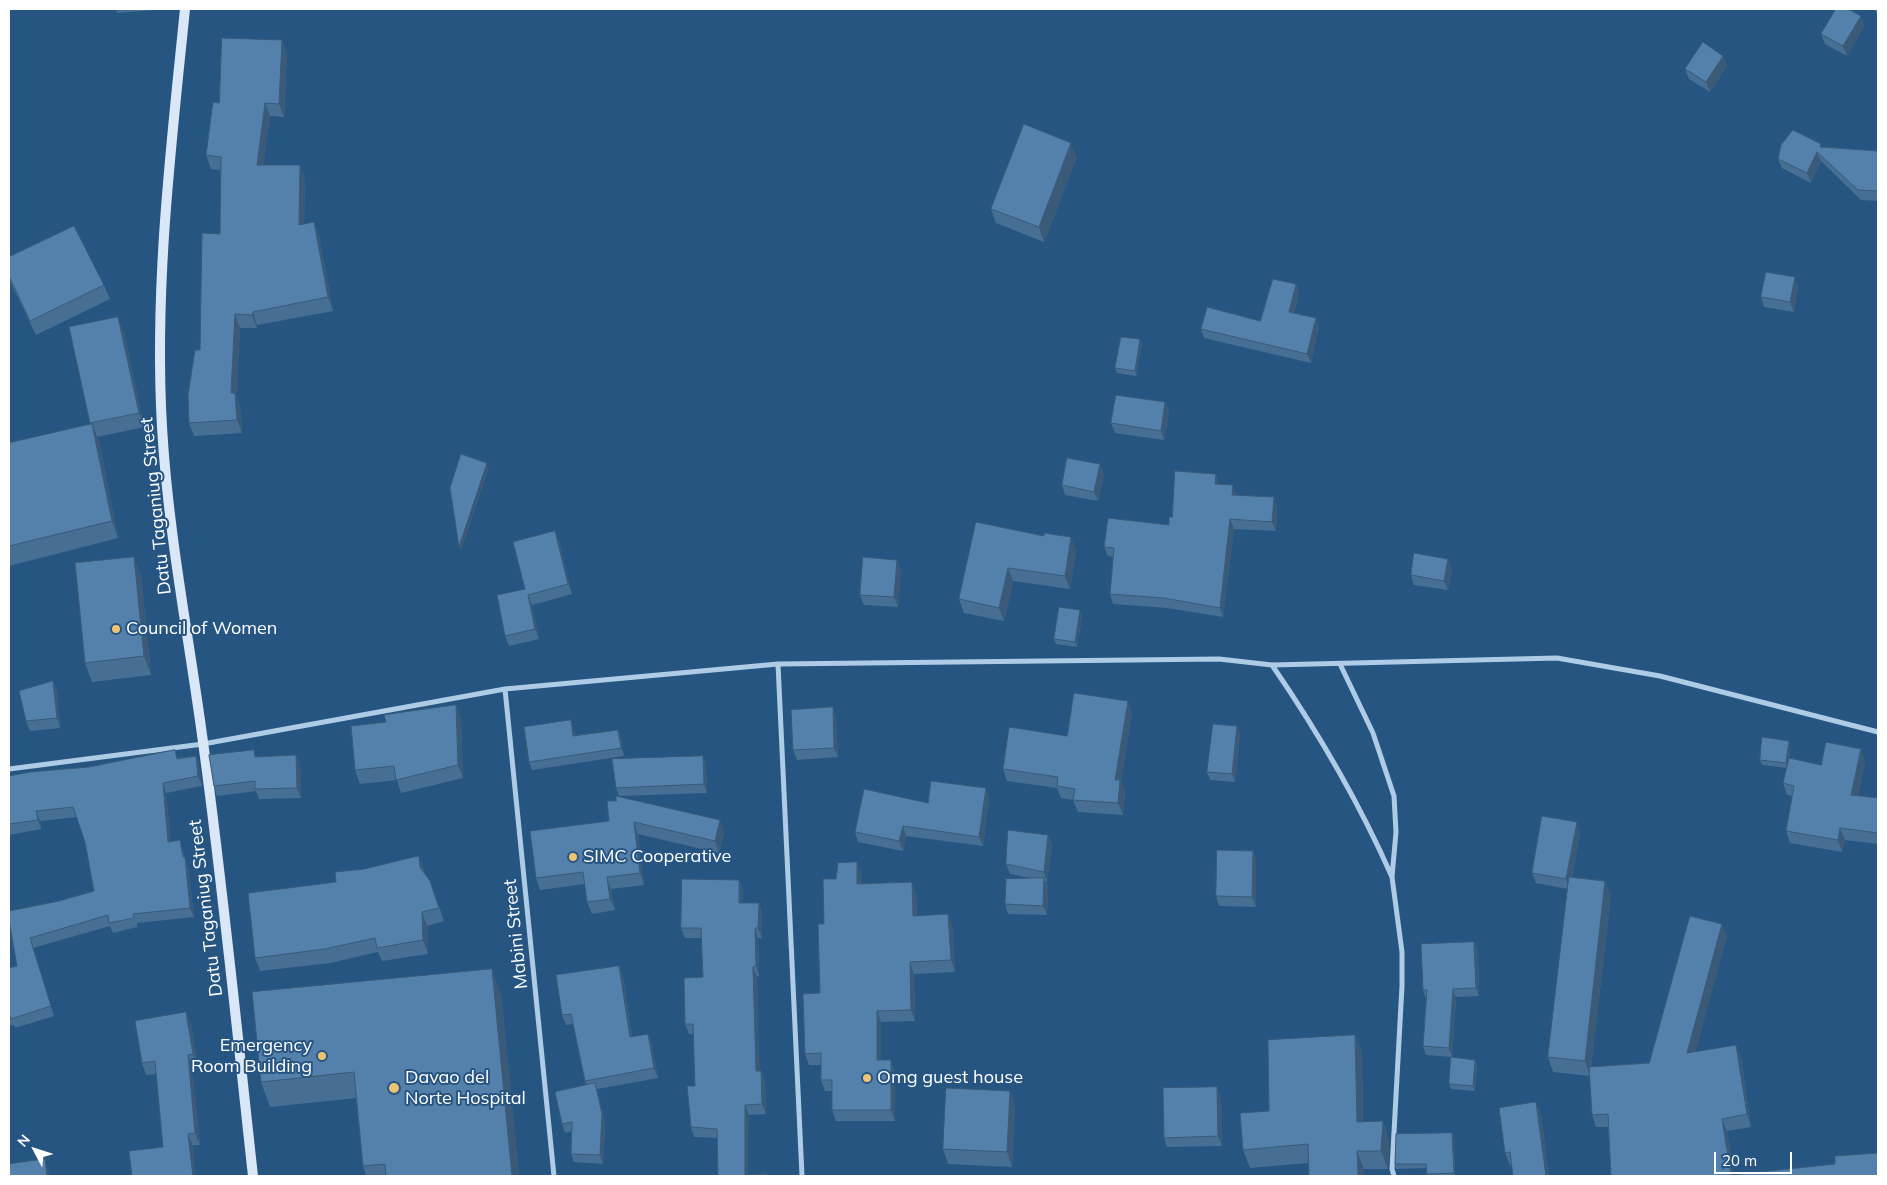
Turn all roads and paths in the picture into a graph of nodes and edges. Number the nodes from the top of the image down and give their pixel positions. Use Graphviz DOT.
graph roads {
  1 [pos="185,9"];
  2 [pos="778,664"];
  3 [pos="1340,664"];
  4 [pos="1272,665"];
  5 [pos="505,689"];
  6 [pos="1878,732"];
  7 [pos="203,744"];
  8 [pos="9,769"];
  9 [pos="1392,877"];
  10 [pos="253,1176"];
  11 [pos="554,1176"];
  12 [pos="802,1176"];
  13 [pos="1394,1176"];
  1 -- 7 [label="main road, Datu Taganiug Street"];
  2 -- 4 [label="street"];
  2 -- 5 [label="street"];
  2 -- 12 [label="street"];
  3 -- 4 [label="street"];
  3 -- 6 [label="street"];
  3 -- 9 [label="street"];
  4 -- 9 [label="street"];
  5 -- 7 [label="street"];
  5 -- 11 [label="street, Mabini Street"];
  7 -- 8 [label="street"];
  7 -- 10 [label="main road, Datu Taganiug Street"];
  9 -- 13 [label="street"];
}
